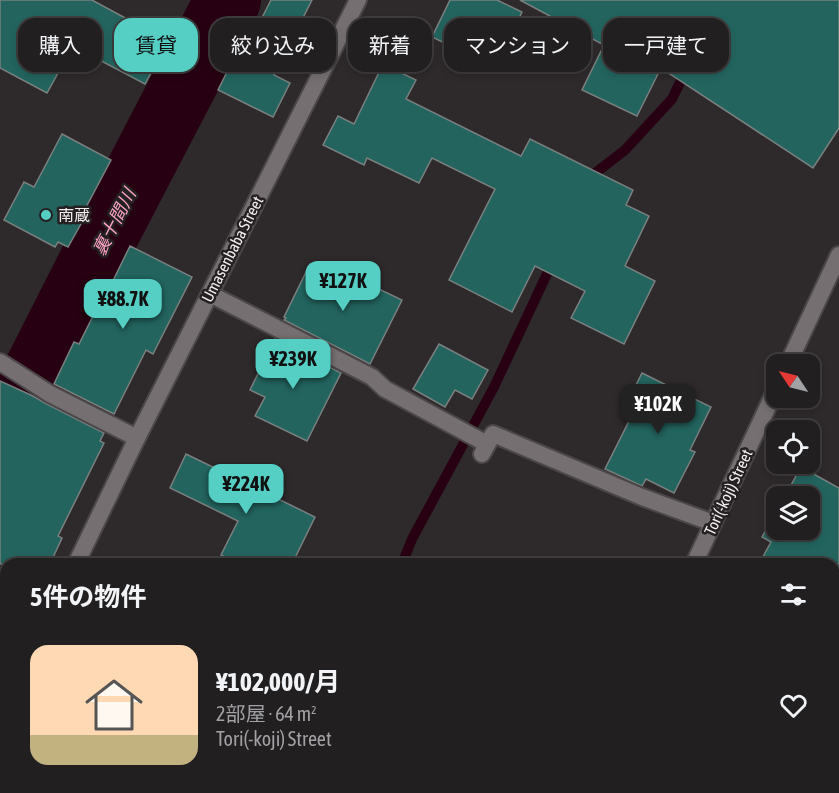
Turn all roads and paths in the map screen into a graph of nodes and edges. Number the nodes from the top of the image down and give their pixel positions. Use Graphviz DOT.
graph roads {
  1 [pos="358,0"];
  2 [pos="839,255"];
  3 [pos="210,294"];
  4 [pos="793,354"];
  5 [pos="7,367"];
  6 [pos="767,408"];
  7 [pos="137,438"];
  8 [pos="713,523"];
  9 [pos="79,558"];
  10 [pos="697,558"];
  1 -- 3 [label="street, Umasenbaba Street"];
  2 -- 4 [label="street"];
  3 -- 7 [label="street, Umasenbaba Street"];
  3 -- 8 [label="street"];
  5 -- 7 [label="street"];
  6 -- 8 [label="street, Tori(-koji) Street"];
  7 -- 9 [label="street, Umasenbaba Street"];
  8 -- 10 [label="street, Tori(-koji) Street"];
}
